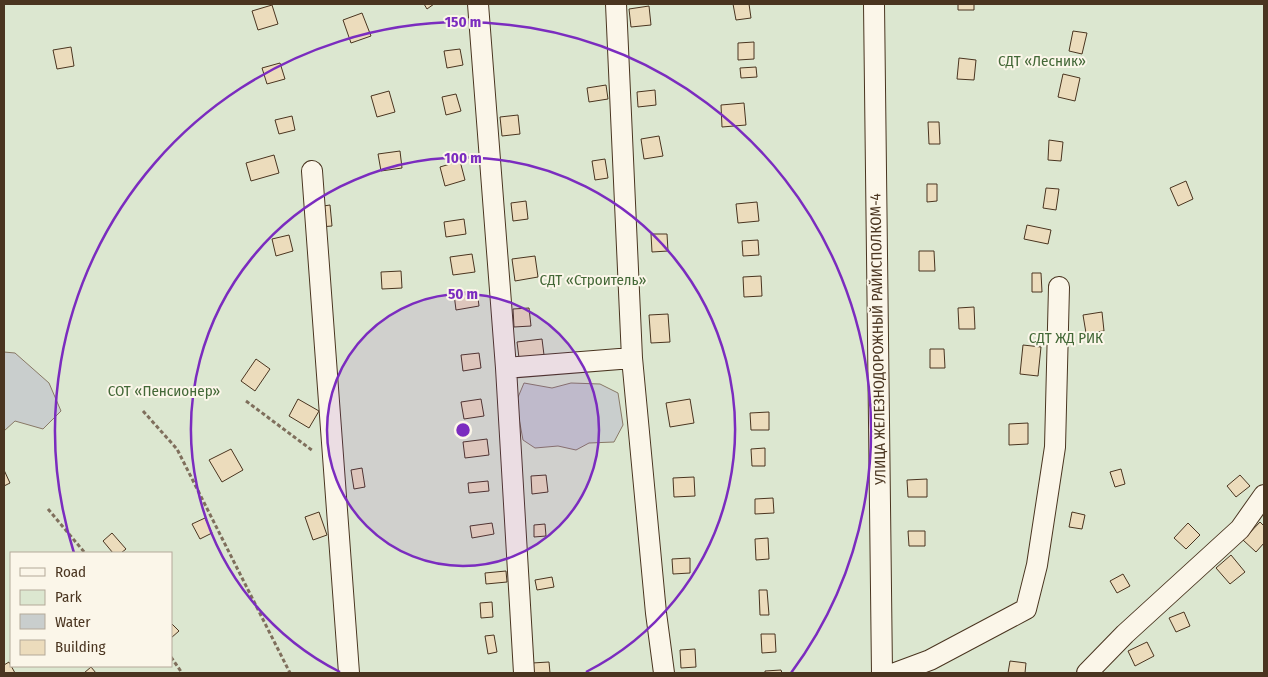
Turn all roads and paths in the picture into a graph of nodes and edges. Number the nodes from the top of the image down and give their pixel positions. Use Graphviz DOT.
graph roads {
  1 [pos="478,4"];
  2 [pos="616,4"];
  3 [pos="874,4"];
  4 [pos="312,171"];
  5 [pos="1059,286"];
  6 [pos="632,358"];
  7 [pos="506,368"];
  8 [pos="246,401"];
  9 [pos="143,411"];
  10 [pos="334,466"];
  11 [pos="1264,495"];
  12 [pos="48,509"];
  13 [pos="84,552"];
  14 [pos="172,658"];
  15 [pos="182,673"];
  16 [pos="290,673"];
  17 [pos="349,673"];
  18 [pos="524,673"];
  19 [pos="664,673"];
  20 [pos="882,673"];
  21 [pos="895,673"];
  22 [pos="1087,673"];
  1 -- 7 [label="street"];
  2 -- 6 [label="street"];
  3 -- 20 [label="street, УЛИЦА ЖЕЛЕЗНОДОРОЖНЫЙ РАЙИСПОЛКОМ-4"];
  4 -- 10 [label="street"];
  5 -- 21 [label="street"];
  6 -- 7 [label="street"];
  6 -- 19 [label="street"];
  7 -- 18 [label="street"];
  8 -- 10 [label="path"];
  9 -- 16 [label="path"];
  10 -- 17 [label="street"];
  11 -- 22 [label="street"];
  12 -- 13 [label="path"];
  14 -- 15 [label="path"];
}
